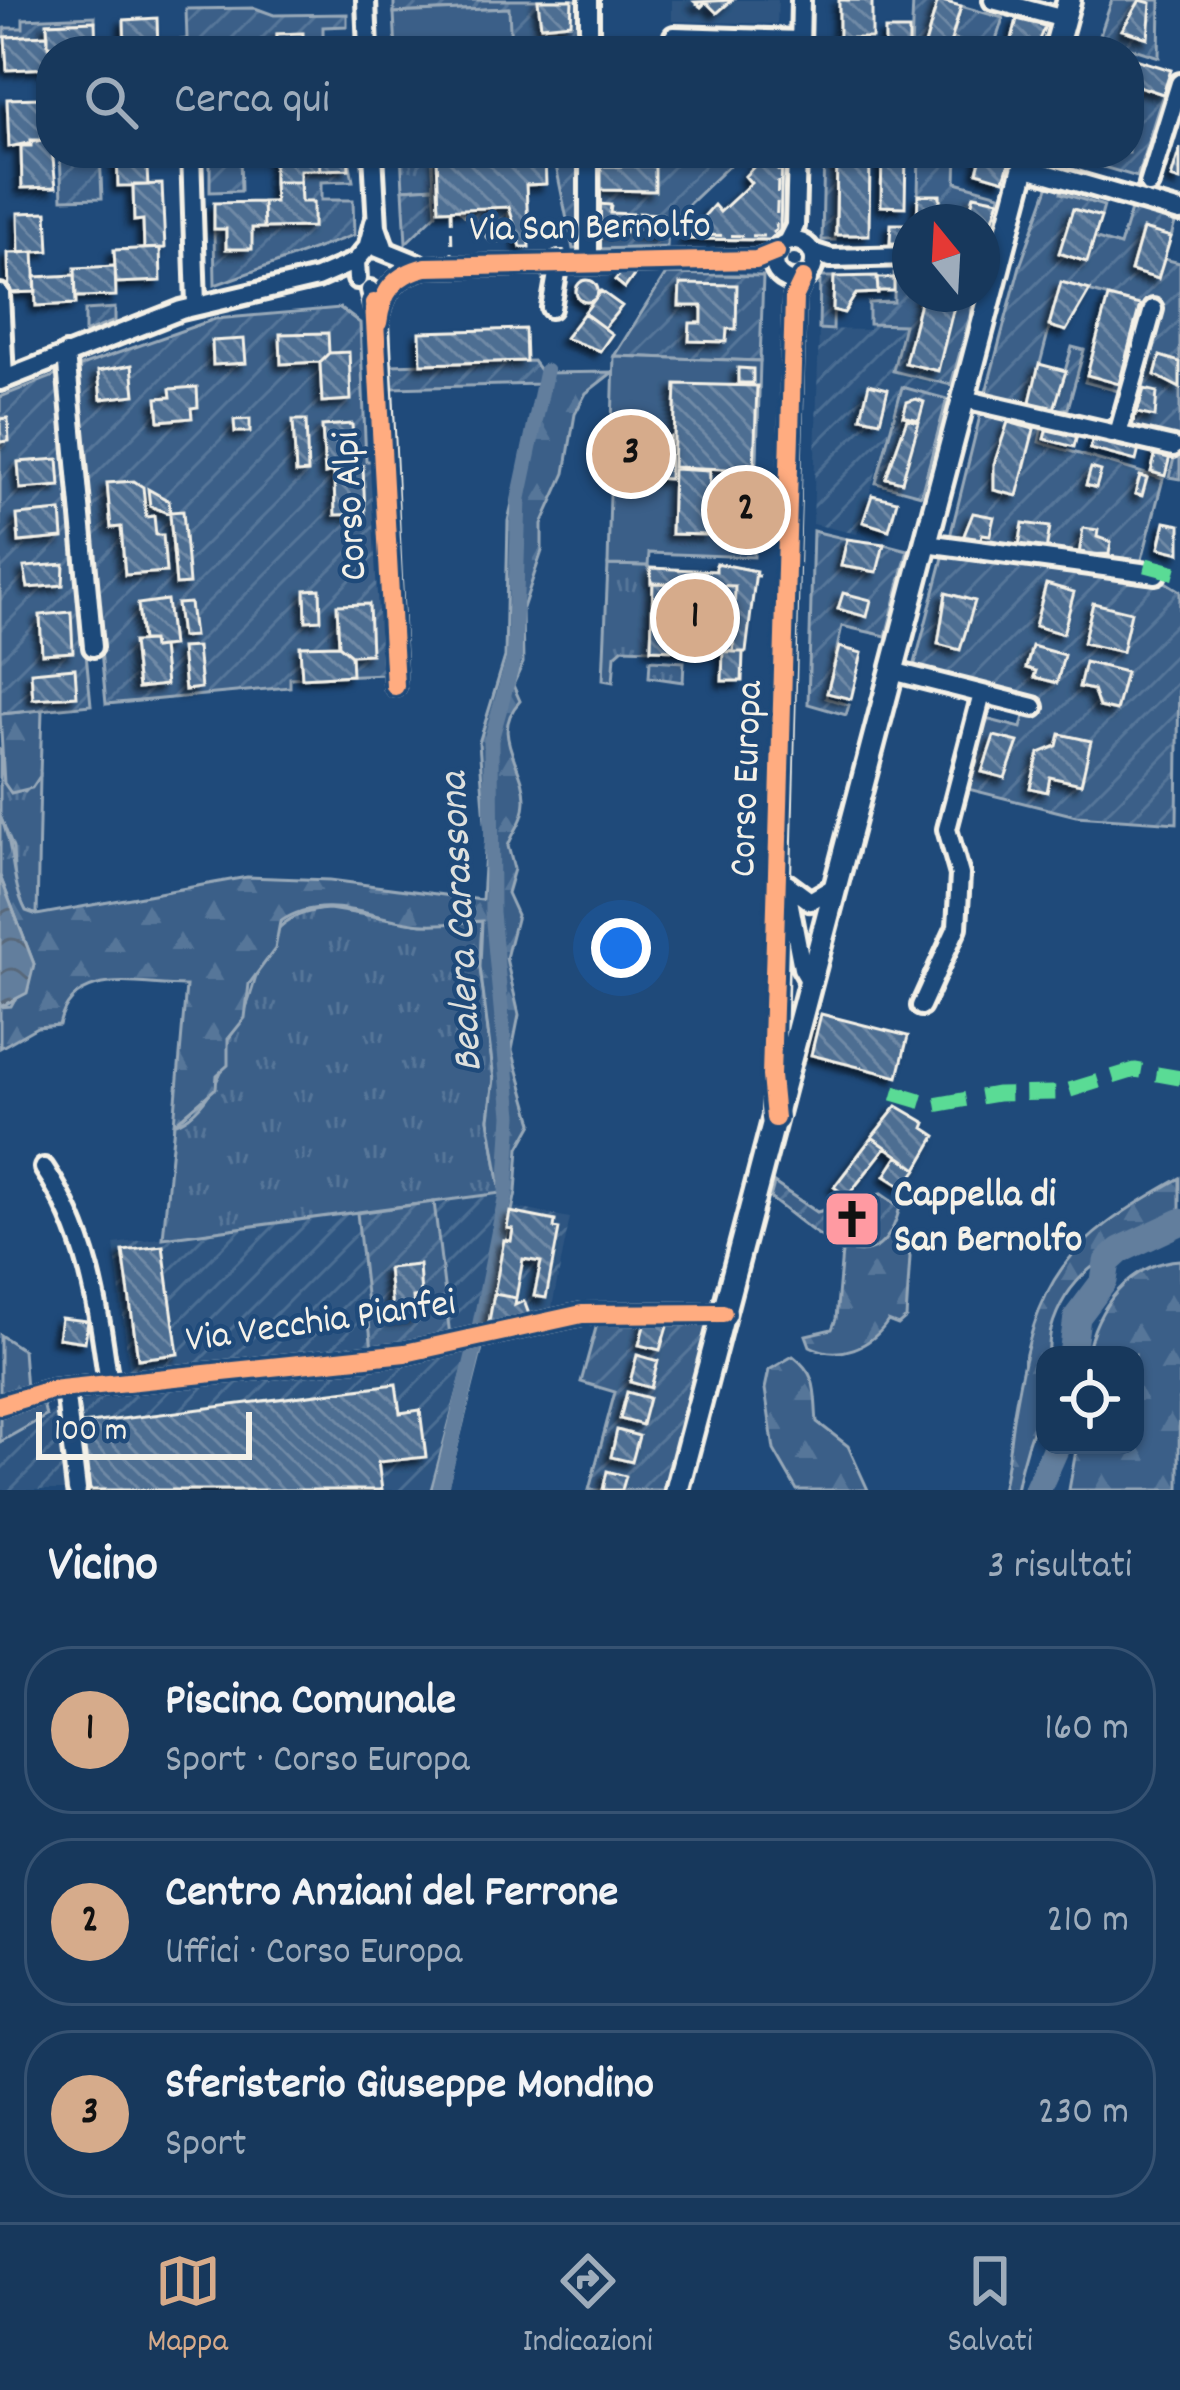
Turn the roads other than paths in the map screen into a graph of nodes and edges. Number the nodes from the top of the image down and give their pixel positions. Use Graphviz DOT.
graph roads {
  1 [pos="366,0"];
  2 [pos="590,0"];
  3 [pos="801,0"];
  4 [pos="993,0"];
  5 [pos="1068,5"];
  6 [pos="367,36"];
  7 [pos="589,36"];
  8 [pos="800,36"];
  9 [pos="1059,36"];
  10 [pos="1180,83"];
  11 [pos="191,168"];
  12 [pos="374,168"];
  13 [pos="589,168"];
  14 [pos="796,168"];
  15 [pos="1023,168"];
  16 [pos="1050,168"];
  17 [pos="1149,184"];
  18 [pos="1180,212"];
  19 [pos="1000,233"];
  20 [pos="789,253"];
  21 [pos="892,257"];
  22 [pos="559,262"];
  23 [pos="589,262"];
  24 [pos="377,268"];
  25 [pos="0,294"];
  26 [pos="196,305"];
  27 [pos="551,308"];
  28 [pos="1154,310"];
  29 [pos="981,312"];
  30 [pos="66,354"];
  31 [pos="2,380"];
  32 [pos="964,399"];
  33 [pos="1118,434"];
  34 [pos="1173,447"];
  35 [pos="926,543"];
  36 [pos="1156,574"];
  37 [pos="93,647"];
  38 [pos="892,671"];
  39 [pos="395,686"];
  40 [pos="982,694"];
  41 [pos="1034,707"];
  42 [pos="781,860"];
  43 [pos="786,883"];
  44 [pos="834,887"];
  45 [pos="776,965"];
  46 [pos="810,983"];
  47 [pos="921,1006"];
  48 [pos="775,1118"];
  49 [pos="44,1168"];
  50 [pos="723,1313"];
  51 [pos="109,1384"];
  52 [pos="65,1389"];
  53 [pos="0,1405"];
  54 [pos="77,1490"];
  55 [pos="676,1490"];
  1 -- 6 [label="street"];
  2 -- 7 [label="street"];
  3 -- 8 [label="street"];
  4 -- 5 [label="street"];
  5 -- 9 [label="main road"];
  10 -- 17 [label="street"];
  11 -- 26 [label="street"];
  12 -- 24 [label="street, Corso Alpi"];
  13 -- 23 [label="street"];
  14 -- 20 [label="street, Corso Europa"];
  15 -- 19 [label="main road"];
  16 -- 18 [label="street"];
  20 -- 21 [label="street"];
  20 -- 23 [label="street, Via San Bernolfo"];
  20 -- 42 [label="street, Corso Europa"];
  22 -- 23 [label="street, Via San Bernolfo"];
  22 -- 24 [label="street, Via San Bernolfo"];
  22 -- 27 [label="street"];
  24 -- 26 [label="street"];
  24 -- 39 [label="street, Corso Alpi"];
  25 -- 31 [label="street"];
  26 -- 30 [label="street"];
  28 -- 33 [label="street"];
  29 -- 32 [label="main road"];
  30 -- 31 [label="street"];
  30 -- 37 [label="street"];
  32 -- 33 [label="street"];
  32 -- 35 [label="main road"];
  33 -- 34 [label="street"];
  35 -- 36 [label="street"];
  35 -- 38 [label="main road"];
  38 -- 40 [label="street"];
  38 -- 44 [label="main road"];
  40 -- 41 [label="street"];
  40 -- 47 [label="street"];
  42 -- 43 [label="street, Corso Europa"];
  42 -- 45 [label="street, Corso Europa"];
  43 -- 44 [label="street, Corso Europa"];
  43 -- 46 [label="street, Corso Europa"];
  44 -- 46 [label="main road"];
  45 -- 46 [label="street"];
  45 -- 48 [label="street, Corso Europa"];
  46 -- 48 [label="main road"];
  48 -- 50 [label="main road"];
  49 -- 51 [label="street"];
  50 -- 51 [label="street, Via Vecchia Pianfei"];
  50 -- 55 [label="main road"];
  51 -- 52 [label="street, Via Vecchia Pianfei"];
  52 -- 53 [label="street, Via Vecchia Pianfei"];
  52 -- 54 [label="street"];
}
